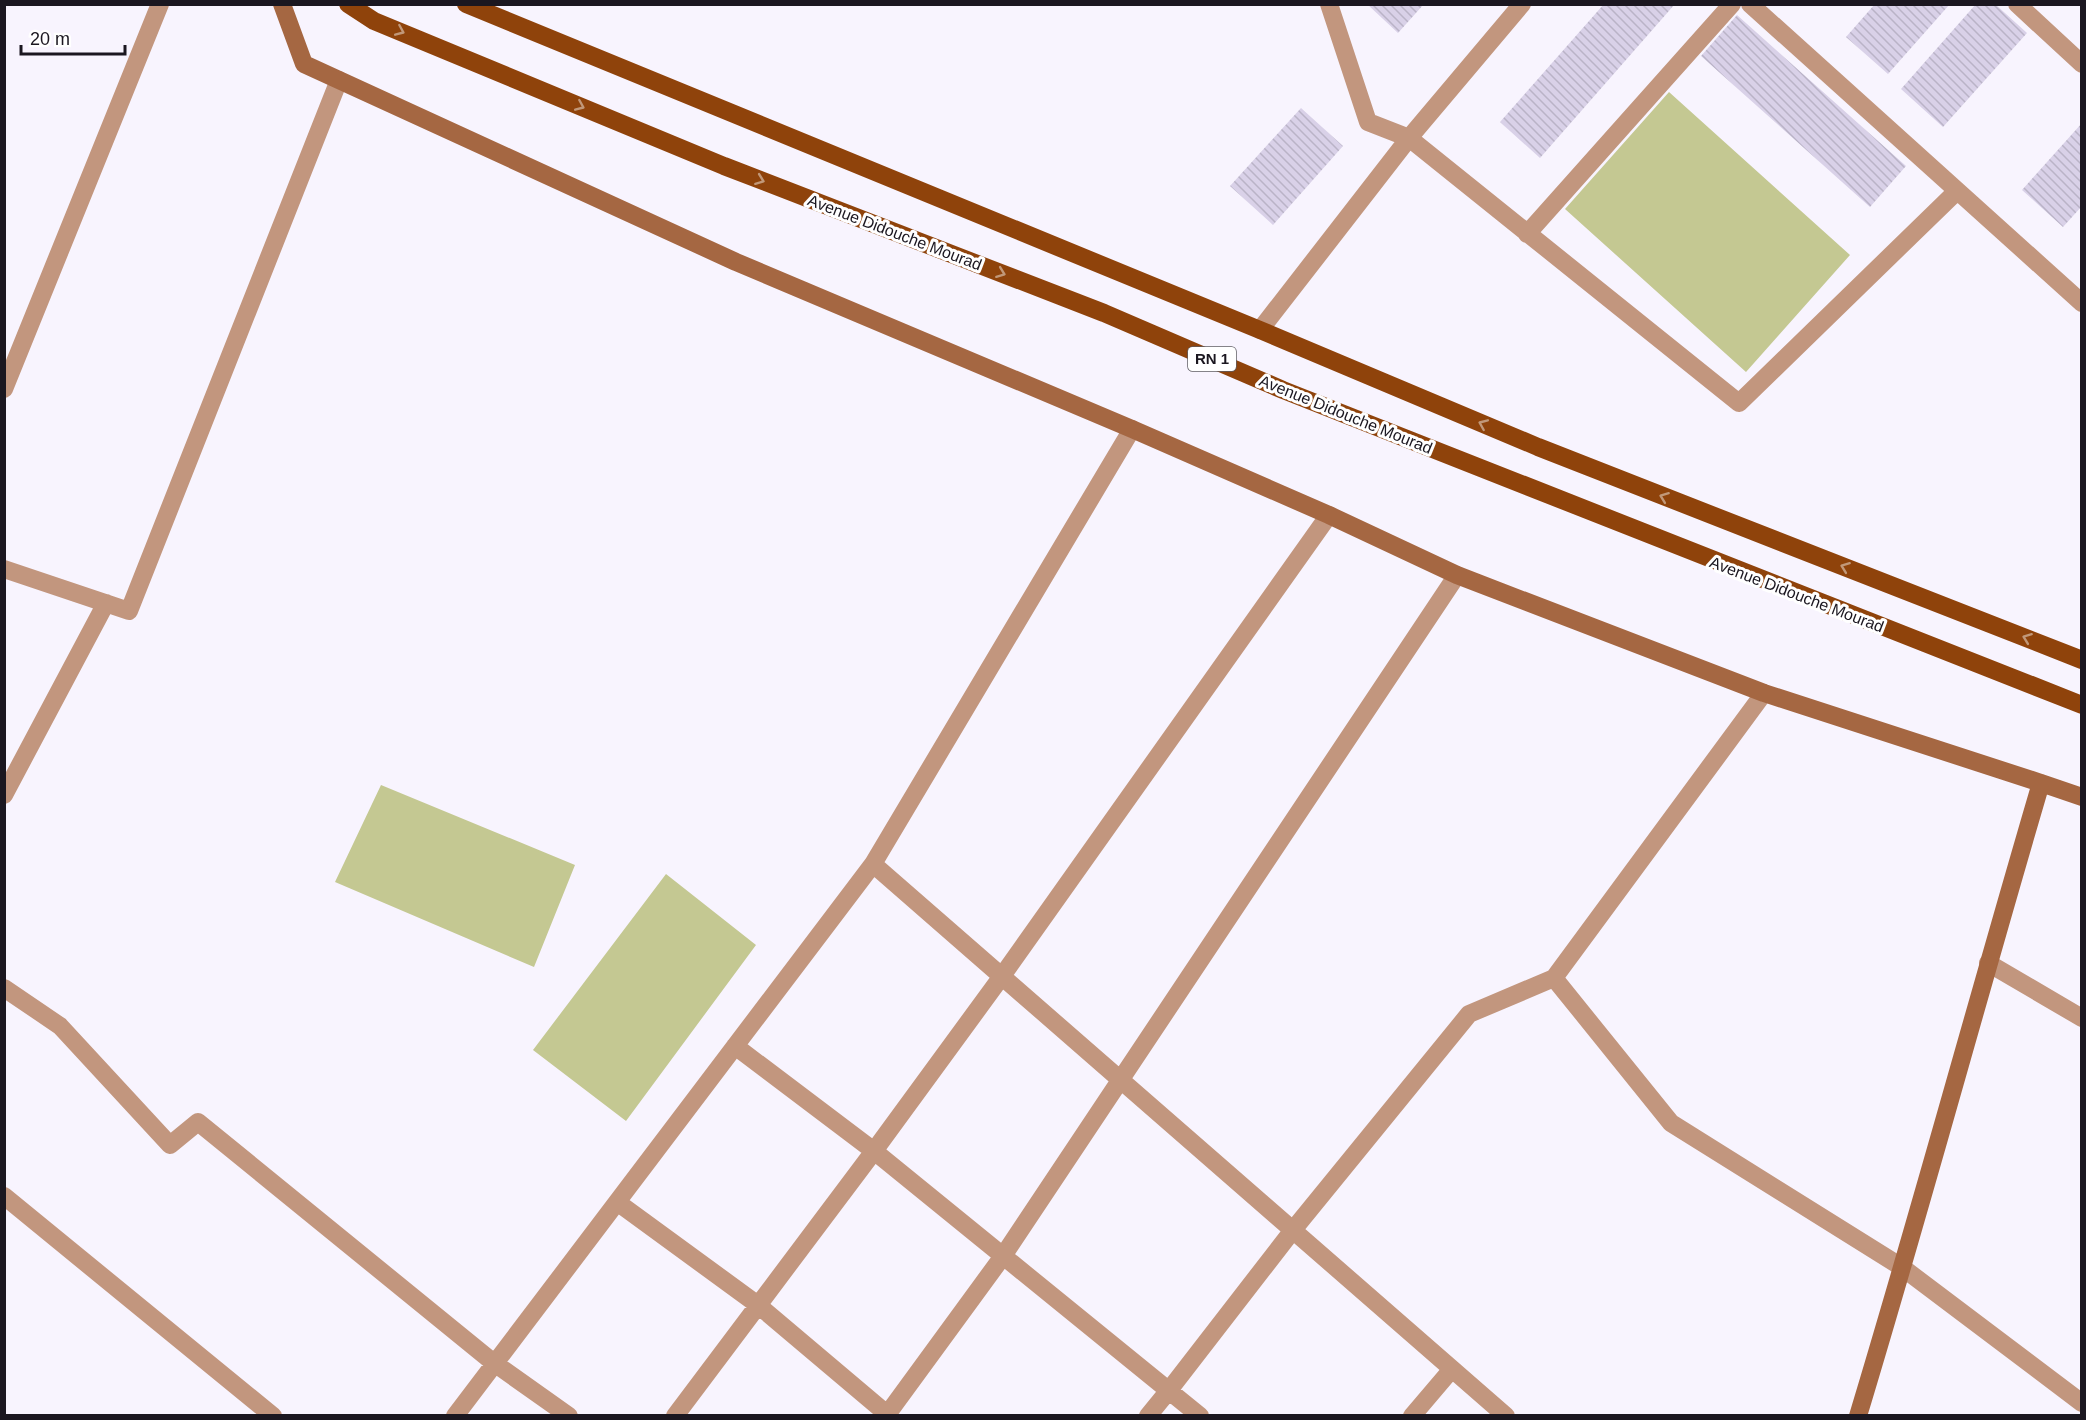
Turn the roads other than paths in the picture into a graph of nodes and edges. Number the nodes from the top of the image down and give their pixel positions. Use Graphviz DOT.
graph roads {
  1 [pos="160,4"];
  2 [pos="282,4"];
  3 [pos="348,4"];
  4 [pos="466,4"];
  5 [pos="1329,4"];
  6 [pos="1522,4"];
  7 [pos="1732,4"];
  8 [pos="1750,4"];
  9 [pos="2017,4"];
  10 [pos="2082,64"];
  11 [pos="339,80"];
  12 [pos="1409,138"];
  13 [pos="1957,190"];
  14 [pos="1527,234"];
  15 [pos="2082,303"];
  16 [pos="1260,330"];
  17 [pos="4,389"];
  18 [pos="1132,429"];
  19 [pos="1329,515"];
  20 [pos="4,569"];
  21 [pos="1457,575"];
  22 [pos="106,603"];
  23 [pos="2082,660"];
  24 [pos="1764,693"];
  25 [pos="2082,705"];
  26 [pos="2041,783"];
  27 [pos="4,795"];
  28 [pos="2082,797"];
  29 [pos="873,864"];
  30 [pos="1988,963"];
  31 [pos="1002,976"];
  32 [pos="1554,978"];
  33 [pos="4,988"];
  34 [pos="2082,1018"];
  35 [pos="735,1046"];
  36 [pos="1121,1080"];
  37 [pos="874,1151"];
  38 [pos="4,1196"];
  39 [pos="617,1202"];
  40 [pos="1293,1230"];
  41 [pos="1003,1256"];
  42 [pos="1903,1268"];
  43 [pos="758,1305"];
  44 [pos="494,1364"];
  45 [pos="1452,1369"];
  46 [pos="1170,1389"];
  47 [pos="2082,1403"];
  48 [pos="887,1415"];
  49 [pos="273,1416"];
  50 [pos="455,1416"];
  51 [pos="570,1416"];
  52 [pos="675,1416"];
  53 [pos="1148,1416"];
  54 [pos="1200,1416"];
  55 [pos="1412,1416"];
  56 [pos="1506,1416"];
  57 [pos="1858,1416"];
  1 -- 17 [label="street"];
  2 -- 11 [label="street"];
  3 -- 25 [label="main road, Avenue Didouche Mourad / RN 1, one-way"];
  4 -- 16 [label="main road, RN 1"];
  5 -- 12 [label="street"];
  6 -- 12 [label="street"];
  7 -- 14 [label="street"];
  8 -- 13 [label="street"];
  9 -- 10 [label="street"];
  11 -- 18 [label="street"];
  11 -- 22 [label="street"];
  12 -- 14 [label="street"];
  12 -- 16 [label="street"];
  13 -- 14 [label="street"];
  13 -- 15 [label="street"];
  23 -- 16 [label="main road, RN 1, one-way"];
  18 -- 19 [label="street"];
  18 -- 29 [label="street"];
  19 -- 21 [label="street"];
  19 -- 31 [label="street"];
  20 -- 22 [label="street"];
  21 -- 24 [label="street"];
  21 -- 36 [label="street"];
  22 -- 27 [label="street"];
  24 -- 26 [label="street"];
  24 -- 32 [label="street"];
  26 -- 28 [label="street"];
  26 -- 30 [label="street"];
  29 -- 31 [label="street"];
  29 -- 35 [label="street"];
  30 -- 34 [label="street"];
  30 -- 42 [label="street"];
  31 -- 36 [label="street"];
  31 -- 37 [label="street"];
  32 -- 40 [label="street"];
  32 -- 42 [label="street"];
  33 -- 44 [label="street"];
  35 -- 37 [label="street"];
  35 -- 39 [label="street"];
  36 -- 40 [label="street"];
  36 -- 41 [label="street"];
  37 -- 41 [label="street"];
  37 -- 43 [label="street"];
  38 -- 49 [label="street"];
  39 -- 43 [label="street"];
  39 -- 44 [label="street"];
  40 -- 45 [label="street"];
  40 -- 46 [label="street"];
  41 -- 46 [label="street"];
  41 -- 48 [label="street"];
  42 -- 47 [label="street"];
  42 -- 57 [label="street"];
  43 -- 48 [label="street"];
  43 -- 52 [label="street"];
  44 -- 50 [label="street"];
  44 -- 51 [label="street"];
  45 -- 55 [label="street"];
  45 -- 56 [label="street"];
  46 -- 53 [label="street"];
  46 -- 54 [label="street"];
}
